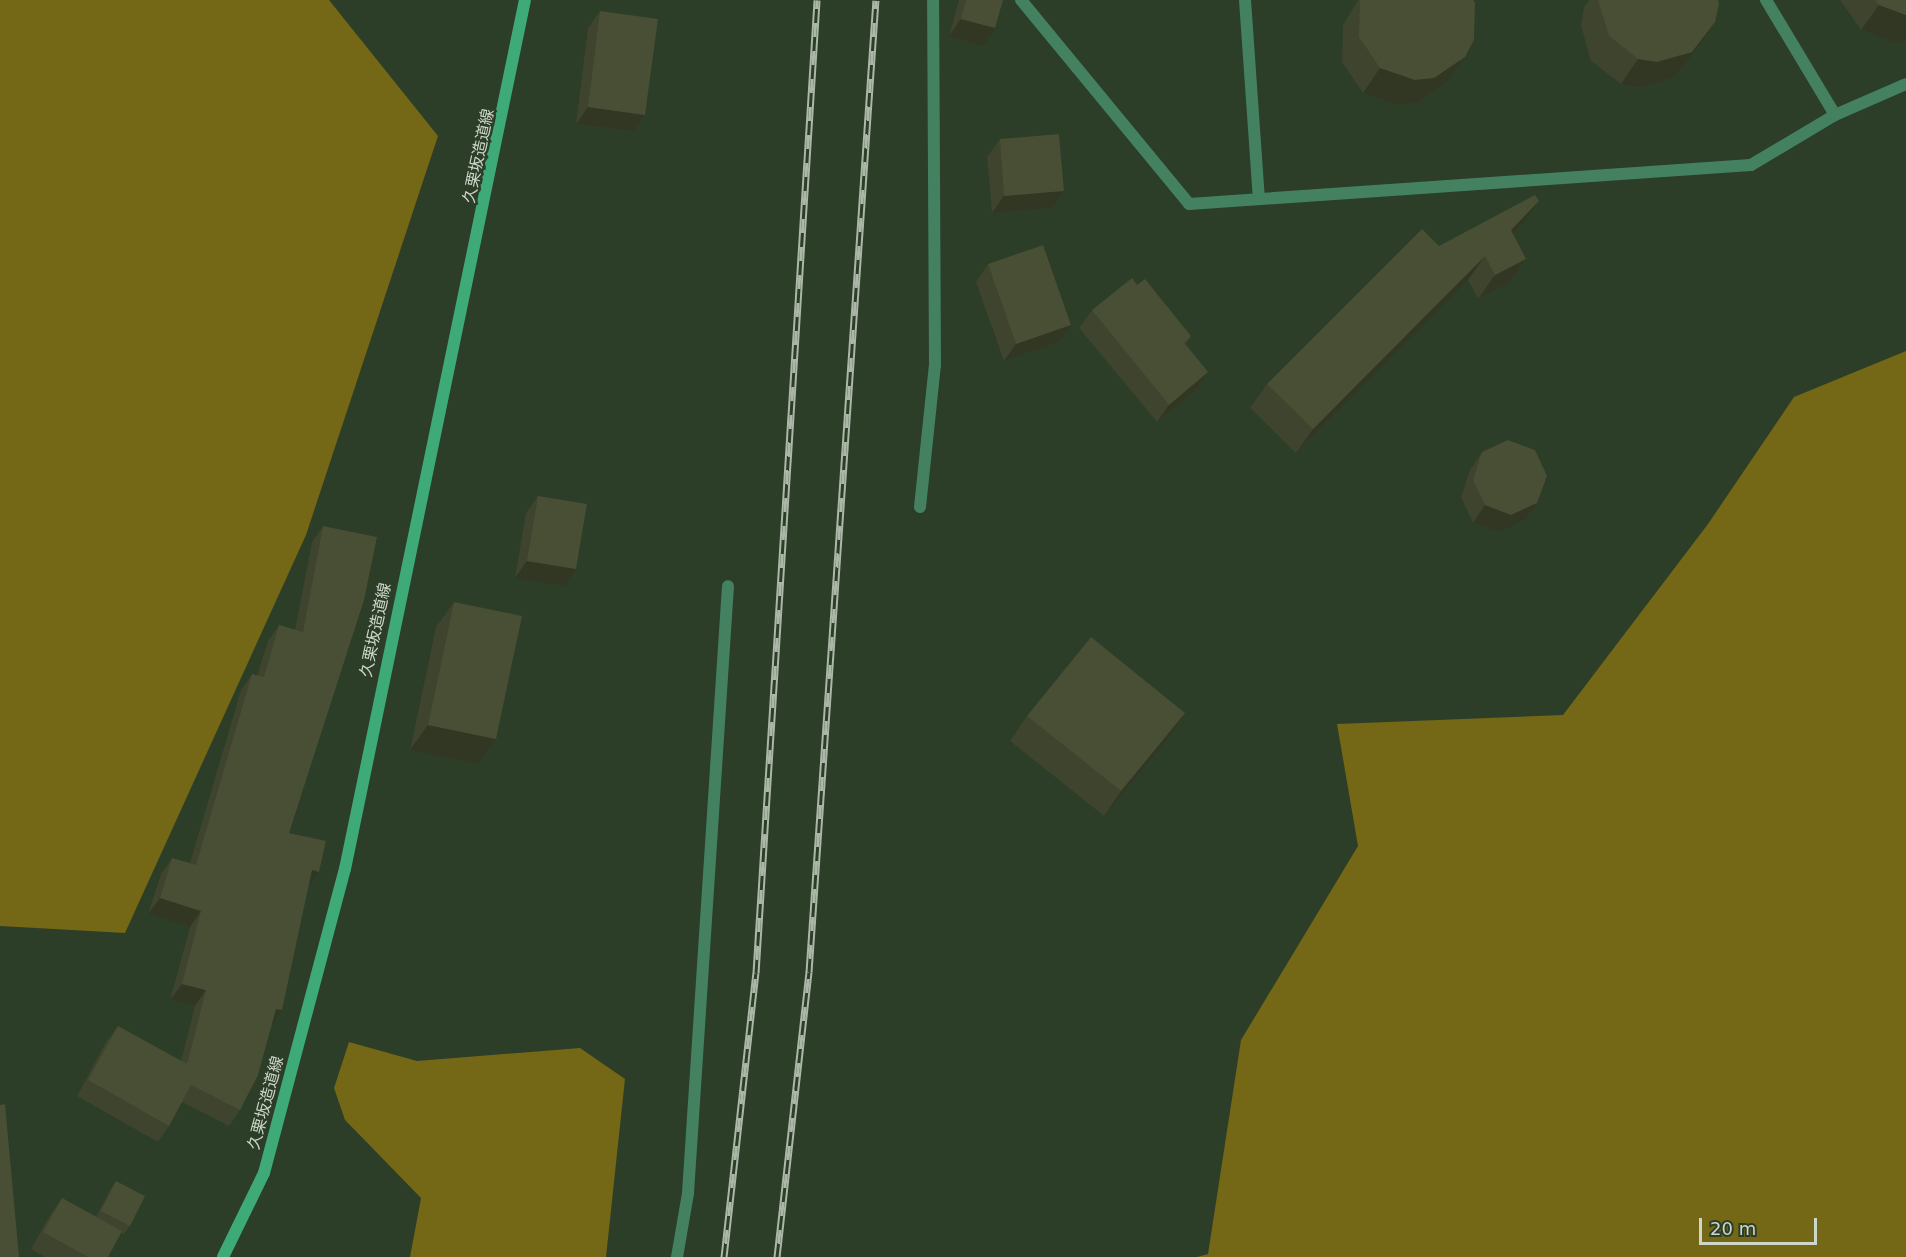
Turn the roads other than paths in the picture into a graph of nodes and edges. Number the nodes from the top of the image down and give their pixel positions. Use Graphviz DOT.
graph roads {
  1 [pos="525,0"];
  2 [pos="933,0"];
  3 [pos="1021,0"];
  4 [pos="1245,0"];
  5 [pos="1766,0"];
  6 [pos="1906,84"];
  7 [pos="1835,115"];
  8 [pos="1259,199"];
  9 [pos="920,507"];
  10 [pos="728,586"];
  11 [pos="223,1257"];
  12 [pos="677,1257"];
  1 -- 11 [label="main road, 久栗坂造道線"];
  2 -- 9 [label="street"];
  3 -- 8 [label="street"];
  4 -- 8 [label="street"];
  5 -- 7 [label="street"];
  6 -- 7 [label="street"];
  7 -- 8 [label="street"];
  10 -- 12 [label="street"];
}
